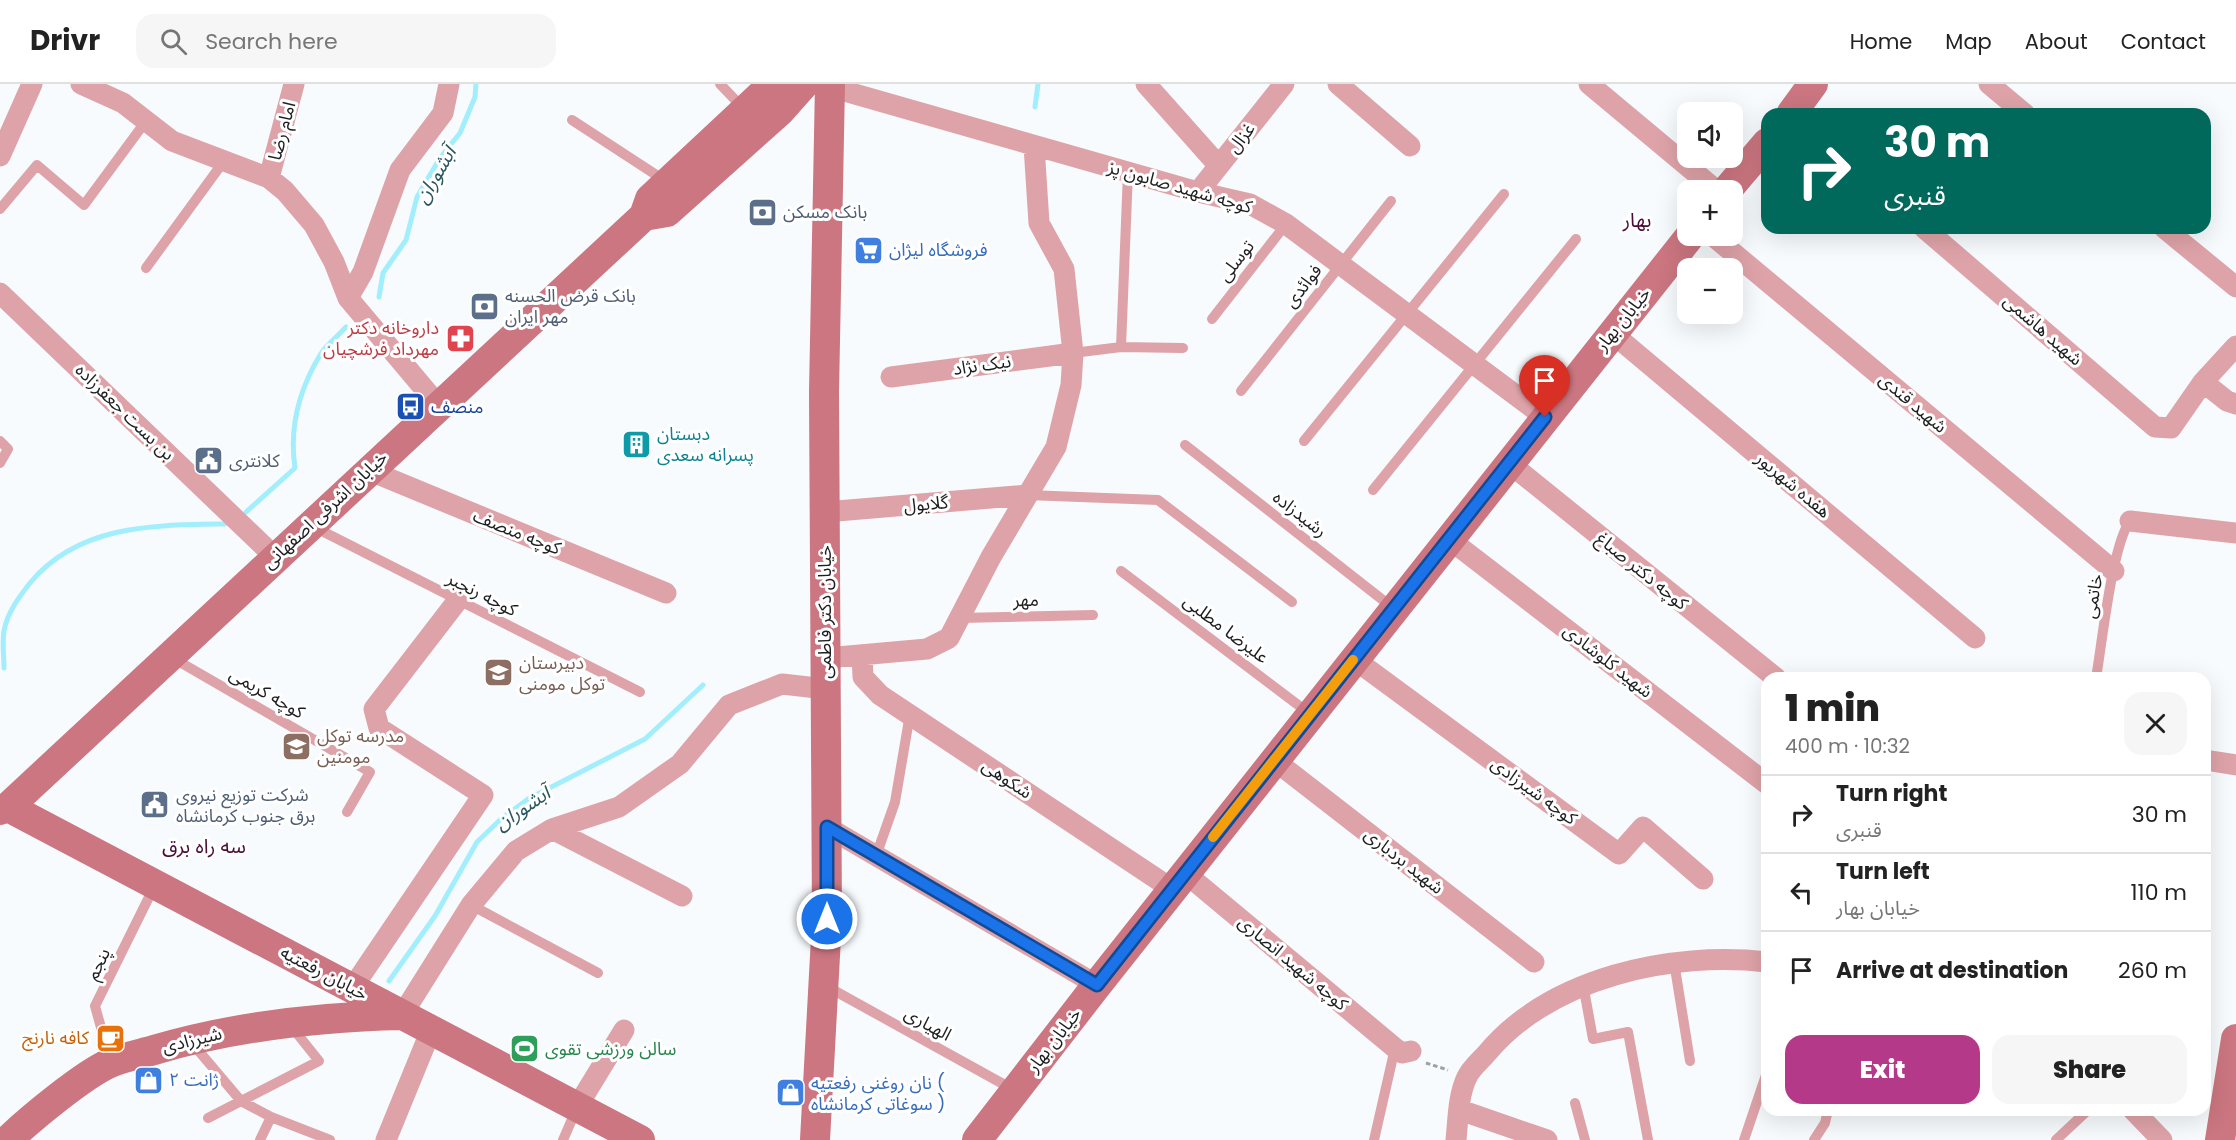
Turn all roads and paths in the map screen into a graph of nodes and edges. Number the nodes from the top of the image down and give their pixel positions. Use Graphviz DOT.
graph roads {
  1 [pos="32,84"];
  2 [pos="81,84"];
  3 [pos="294,84"];
  4 [pos="449,84"];
  5 [pos="720,84"];
  6 [pos="773,84"];
  7 [pos="1146,84"];
  8 [pos="1284,84"];
  9 [pos="1338,84"];
  10 [pos="1589,84"];
  11 [pos="1814,84"];
  12 [pos="1989,84"];
  13 [pos="822,85"];
  14 [pos="2014,92"];
  15 [pos="124,93"];
  16 [pos="1796,108"];
  17 [pos="2022,108"];
  18 [pos="756,117"];
  19 [pos="572,120"];
  20 [pos="146,121"];
  21 [pos="829,142"];
  22 [pos="1034,146"];
  23 [pos="1410,146"];
  24 [pos="1761,150"];
  25 [pos="0,156"];
  26 [pos="224,161"];
  27 [pos="1219,166"];
  28 [pos="1128,172"];
  29 [pos="269,178"];
  30 [pos="1704,180"];
  31 [pos="1736,180"];
  32 [pos="668,182"];
  33 [pos="1198,192"];
  34 [pos="1504,194"];
  35 [pos="1391,201"];
  36 [pos="0,209"];
  37 [pos="644,216"];
  38 [pos="1286,224"];
  39 [pos="1931,234"];
  40 [pos="2171,234"];
  41 [pos="1576,239"];
  42 [pos="1682,246"];
  43 [pos="1725,246"];
  44 [pos="1341,265"];
  45 [pos="146,268"];
  46 [pos="2236,287"];
  47 [pos="0,293"];
  48 [pos="348,298"];
  49 [pos="1408,315"];
  50 [pos="1212,319"];
  51 [pos="1612,333"];
  52 [pos="2236,346"];
  53 [pos="1121,347"];
  54 [pos="1183,348"];
  55 [pos="1073,353"];
  56 [pos="1476,365"];
  57 [pos="891,377"];
  58 [pos="2203,382"];
  59 [pos="1241,391"];
  60 [pos="2236,404"];
  61 [pos="438,405"];
  62 [pos="1545,417"];
  63 [pos="0,441"];
  64 [pos="1304,441"];
  65 [pos="1185,445"];
  66 [pos="0,462"];
  67 [pos="1509,463"];
  68 [pos="368,470"];
  69 [pos="1373,490"];
  70 [pos="1028,495"];
  71 [pos="825,513"];
  72 [pos="2130,521"];
  73 [pos="309,525"];
  74 [pos="2236,533"];
  75 [pos="1449,539"];
  76 [pos="275,556"];
  77 [pos="1121,571"];
  78 [pos="2114,571"];
  79 [pos="666,593"];
  80 [pos="458,600"];
  81 [pos="1292,602"];
  82 [pos="1394,609"];
  83 [pos="1094,615"];
  84 [pos="959,618"];
  85 [pos="1975,638"];
  86 [pos="862,655"];
  87 [pos="169,656"];
  88 [pos="826,658"];
  89 [pos="1354,658"];
  90 [pos="1769,672"];
  91 [pos="2097,672"];
  92 [pos="826,689"];
  93 [pos="640,692"];
  94 [pos="910,714"];
  95 [pos="1311,714"];
  96 [pos="1274,760"];
  97 [pos="2211,761"];
  98 [pos="2236,765"];
  99 [pos="1761,779"];
  100 [pos="347,812"];
  101 [pos="3,813"];
  102 [pos="827,827"];
  103 [pos="552,829"];
  104 [pos="876,856"];
  105 [pos="1703,879"];
  106 [pos="1179,881"];
  107 [pos="156,884"];
  108 [pos="682,896"];
  109 [pos="471,905"];
  110 [pos="1761,961"];
  111 [pos="1534,962"];
  112 [pos="1674,962"];
  113 [pos="598,973"];
  114 [pos="1583,984"];
  115 [pos="1097,985"];
  116 [pos="825,986"];
  117 [pos="352,987"];
  118 [pos="402,1016"];
  119 [pos="289,1023"];
  120 [pos="431,1030"];
  121 [pos="624,1030"];
  122 [pos="189,1039"];
  123 [pos="2236,1039"];
  124 [pos="1403,1050"];
  125 [pos="1690,1061"];
  126 [pos="111,1063"];
  127 [pos="2233,1072"];
  128 [pos="1467,1077"];
  129 [pos="1014,1090"];
  130 [pos="1761,1090"];
  131 [pos="241,1101"];
  132 [pos="1575,1103"];
  133 [pos="578,1107"];
  134 [pos="1460,1110"];
  135 [pos="1827,1116"];
  136 [pos="2082,1116"];
  137 [pos="2139,1116"];
  138 [pos="208,1118"];
  139 [pos="271,1118"];
  140 [pos="8,1140"];
  141 [pos="260,1140"];
  142 [pos="330,1140"];
  143 [pos="386,1140"];
  144 [pos="562,1140"];
  145 [pos="640,1140"];
  146 [pos="815,1140"];
  147 [pos="977,1140"];
  148 [pos="1374,1140"];
  149 [pos="1456,1140"];
  150 [pos="1547,1140"];
  151 [pos="1585,1140"];
  152 [pos="1648,1140"];
  153 [pos="1744,1140"];
  154 [pos="1814,1140"];
  155 [pos="2056,1140"];
  156 [pos="2162,1140"];
  157 [pos="2220,1140"];
  1 -- 25 [label="street"];
  2 -- 15 [label="street"];
  3 -- 29 [label="street, امام رضا"];
  4 -- 48 [label="street"];
  5 -- 18 [label="lane"];
  6 -- 18 [label="main road, خیابان اشرفی اصفهانی"];
  7 -- 27 [label="street"];
  8 -- 27 [label="street, غزال"];
  9 -- 23 [label="street"];
  10 -- 30 [label="street"];
  11 -- 16 [label="main road"];
  12 -- 14 [label="street"];
  13 -- 18 [label="main road, خیابان اشرفی اصفهانی"];
  13 -- 21 [label="main road, خیابان دکتر فاطمی"];
  13 -- 22 [label="street, کوچه شهید صابون پز"];
  14 -- 17 [label="street"];
  15 -- 20 [label="street"];
  18 -- 21 [label="main road"];
  18 -- 32 [label="main road, خیابان اشرفی اصفهانی"];
  18 -- 37 [label="main road, خیابان اشرفی اصفهانی"];
  19 -- 32 [label="lane"];
  20 -- 26 [label="street"];
  20 -- 36 [label="lane"];
  21 -- 71 [label="main road, خیابان دکتر فاطمی"];
  22 -- 28 [label="street, کوچه شهید صابون پز"];
  22 -- 55 [label="street"];
  24 -- 31 [label="main road"];
  26 -- 29 [label="street"];
  26 -- 45 [label="lane"];
  27 -- 33 [label="street, غزال"];
  28 -- 33 [label="street, کوچه شهید صابون پز"];
  28 -- 53 [label="lane"];
  29 -- 48 [label="street"];
  32 -- 37 [label="main road, خیابان اشرفی اصفهانی"];
  33 -- 38 [label="street, کوچه شهید صابون پز"];
  34 -- 49 [label="lane"];
  35 -- 44 [label="lane, فوائدی"];
  37 -- 61 [label="main road, خیابان اشرفی اصفهانی"];
  38 -- 44 [label="street, کوچه شهید صابون پز"];
  38 -- 50 [label="lane, توسلی"];
  39 -- 58 [label="street, شهید هاشمی"];
  40 -- 46 [label="street"];
  41 -- 56 [label="lane"];
  42 -- 51 [label="main road, خیابان بهار"];
  43 -- 78 [label="street, شهید قندی"];
  44 -- 49 [label="street, کوچه شهید صابون پز"];
  44 -- 59 [label="lane, فوائدی"];
  47 -- 76 [label="street, بن بست جعفرزاده"];
  48 -- 61 [label="street"];
  49 -- 56 [label="street, کوچه شهید صابون پز"];
  49 -- 64 [label="lane"];
  51 -- 62 [label="main road, خیابان بهار"];
  51 -- 85 [label="street, هفده شهریور"];
  52 -- 58 [label="street"];
  53 -- 54 [label="lane"];
  53 -- 55 [label="lane"];
  55 -- 57 [label="street, نیک نژاد"];
  55 -- 70 [label="street"];
  56 -- 62 [label="street, کوچه شهید صابون پز"];
  56 -- 69 [label="lane"];
  58 -- 60 [label="street"];
  61 -- 68 [label="main road, خیابان اشرفی اصفهانی"];
  62 -- 67 [label="main road, خیابان بهار"];
  63 -- 66 [label="lane"];
  65 -- 82 [label="lane, رشیدزاده"];
  67 -- 75 [label="main road, خیابان بهار"];
  67 -- 90 [label="street, کوچه دکتر صباغ"];
  68 -- 73 [label="main road, خیابان اشرفی اصفهانی"];
  68 -- 79 [label="street, کوچه منصف"];
  70 -- 71 [label="street, گلایول"];
  70 -- 81 [label="lane"];
  70 -- 84 [label="street"];
  71 -- 88 [label="main road, خیابان دکتر فاطمی"];
  72 -- 74 [label="street"];
  72 -- 78 [label="lane, خاتمی"];
  73 -- 76 [label="main road, خیابان اشرفی اصفهانی"];
  73 -- 80 [label="lane, کوچه رنجبر"];
  75 -- 82 [label="main road, خیابان بهار"];
  75 -- 99 [label="street, شهید کلوشادی"];
  76 -- 87 [label="main road, خیابان اشرفی اصفهانی"];
  77 -- 95 [label="lane, علیرضا مطلبی"];
  78 -- 91 [label="lane, خاتمی"];
  80 -- 93 [label="lane, کوچه رنجبر"];
  80 -- 117 [label="street"];
  82 -- 89 [label="main road, خیابان بهار"];
  83 -- 84 [label="lane, مهر"];
  84 -- 86 [label="street"];
  86 -- 88 [label="street"];
  86 -- 94 [label="street, شکوهی"];
  87 -- 100 [label="lane, کوچه کریمی"];
  87 -- 101 [label="main road, خیابان اشرفی اصفهانی"];
  88 -- 92 [label="main road, خیابان دکتر فاطمی"];
  89 -- 95 [label="main road, خیابان بهار"];
  89 -- 105 [label="street, کوچه شیرزادی"];
  92 -- 102 [label="main road, خیابان دکتر فاطمی"];
  92 -- 103 [label="street"];
  94 -- 104 [label="lane"];
  94 -- 106 [label="street, شکوهی"];
  95 -- 96 [label="main road, خیابان بهار"];
  96 -- 106 [label="main road, خیابان بهار"];
  96 -- 111 [label="street, شهید بردباری"];
  97 -- 98 [label="street"];
  101 -- 107 [label="main road, خیابان رفعتیه"];
  102 -- 104 [label="street"];
  102 -- 116 [label="main road, خیابان دکتر فاطمی"];
  103 -- 108 [label="street"];
  103 -- 109 [label="street"];
  104 -- 115 [label="street"];
  106 -- 115 [label="main road, خیابان بهار"];
  106 -- 124 [label="street, کوچه شهید انصاری"];
  107 -- 117 [label="main road, خیابان رفعتیه"];
  107 -- 126 [label="lane, پنجم"];
  109 -- 113 [label="lane"];
  109 -- 118 [label="street"];
  110 -- 112 [label="street"];
  112 -- 114 [label="street"];
  112 -- 125 [label="lane"];
  114 -- 128 [label="street"];
  114 -- 152 [label="lane"];
  115 -- 129 [label="main road, خیابان بهار"];
  116 -- 129 [label="lane, الهیاری"];
  116 -- 146 [label="main road, خیابان دکتر فاطمی"];
  117 -- 118 [label="main road, خیابان رفعتیه"];
  118 -- 119 [label="main road, شیرزادی"];
  118 -- 120 [label="main road, خیابان رفعتیه"];
  119 -- 122 [label="main road, شیرزادی"];
  119 -- 131 [label="lane"];
  120 -- 133 [label="main road, خیابان رفعتیه"];
  120 -- 143 [label="street"];
  121 -- 133 [label="street"];
  122 -- 126 [label="main road, شیرزادی"];
  122 -- 131 [label="lane"];
  123 -- 127 [label="main road"];
  124 -- 128 [label="path"];
  124 -- 148 [label="lane"];
  126 -- 140 [label="main road, شیرزادی"];
  127 -- 157 [label="main road"];
  128 -- 134 [label="street"];
  129 -- 147 [label="main road, خیابان بهار"];
  130 -- 153 [label="lane"];
  131 -- 138 [label="lane"];
  131 -- 139 [label="lane"];
  132 -- 151 [label="lane"];
  133 -- 144 [label="lane"];
  133 -- 145 [label="main road, خیابان رفعتیه"];
  134 -- 149 [label="street"];
  134 -- 150 [label="street"];
  135 -- 154 [label="lane"];
  136 -- 155 [label="lane"];
  137 -- 156 [label="street"];
  139 -- 141 [label="lane"];
  139 -- 142 [label="lane"];
}
